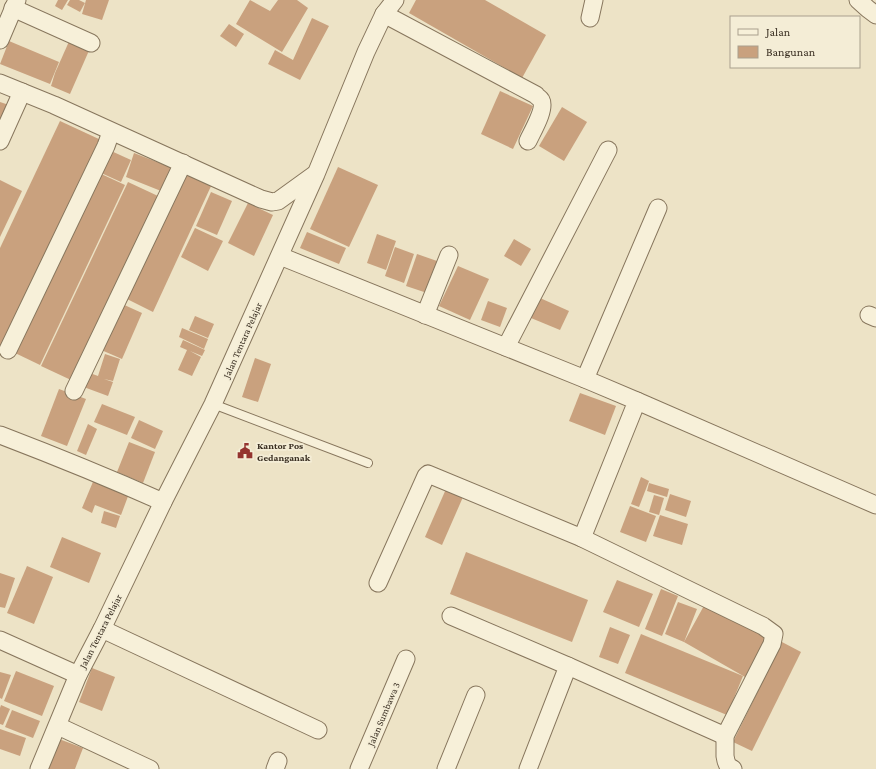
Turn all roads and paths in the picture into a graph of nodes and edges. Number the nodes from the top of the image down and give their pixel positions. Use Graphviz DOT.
graph roads {
  1 [pos="394,0"];
  2 [pos="594,0"];
  3 [pos="858,0"];
  4 [pos="15,4"];
  5 [pos="384,14"];
  6 [pos="876,15"];
  7 [pos="590,18"];
  8 [pos="0,40"];
  9 [pos="91,43"];
  10 [pos="0,83"];
  11 [pos="22,92"];
  12 [pos="111,132"];
  13 [pos="0,141"];
  14 [pos="528,141"];
  15 [pos="608,150"];
  16 [pos="182,163"];
  17 [pos="316,174"];
  18 [pos="658,208"];
  19 [pos="449,255"];
  20 [pos="280,256"];
  21 [pos="425,315"];
  22 [pos="506,347"];
  23 [pos="8,350"];
  24 [pos="585,379"];
  25 [pos="74,391"];
  26 [pos="637,401"];
  27 [pos="213,404"];
  28 [pos="0,435"];
  29 [pos="368,463"];
  30 [pos="163,502"];
  31 [pos="876,505"];
  32 [pos="582,538"];
  33 [pos="378,583"];
  34 [pos="451,616"];
  35 [pos="102,629"];
  36 [pos="0,640"];
  37 [pos="406,659"];
  38 [pos="568,666"];
  39 [pos="78,675"];
  40 [pos="476,695"];
  41 [pos="58,726"];
  42 [pos="318,730"];
  43 [pos="725,736"];
  44 [pos="39,769"];
  45 [pos="150,769"];
  46 [pos="359,769"];
  47 [pos="446,769"];
  48 [pos="528,769"];
  49 [pos="732,769"];
  1 -- 5 [label="street, Jalan Tentara Pelajar"];
  2 -- 7 [label="street"];
  3 -- 6 [label="street"];
  4 -- 8 [label="street"];
  4 -- 9 [label="street"];
  5 -- 14 [label="street"];
  5 -- 17 [label="street, Jalan Tentara Pelajar"];
  10 -- 11 [label="street"];
  11 -- 12 [label="street"];
  11 -- 13 [label="street"];
  12 -- 16 [label="street"];
  12 -- 23 [label="street"];
  15 -- 22 [label="street"];
  16 -- 17 [label="street"];
  16 -- 25 [label="street"];
  17 -- 20 [label="street, Jalan Tentara Pelajar"];
  18 -- 24 [label="street"];
  19 -- 21 [label="street"];
  20 -- 21 [label="street"];
  20 -- 27 [label="street, Jalan Tentara Pelajar"];
  21 -- 22 [label="street"];
  22 -- 24 [label="street"];
  24 -- 26 [label="street"];
  26 -- 31 [label="street"];
  26 -- 32 [label="street"];
  27 -- 29 [label="lane"];
  27 -- 30 [label="street, Jalan Tentara Pelajar"];
  28 -- 30 [label="street"];
  30 -- 35 [label="street, Jalan Tentara Pelajar"];
  32 -- 33 [label="street"];
  32 -- 43 [label="street"];
  34 -- 38 [label="street"];
  35 -- 39 [label="street, Jalan Tentara Pelajar"];
  35 -- 42 [label="street"];
  36 -- 39 [label="street, Jalan Tentara Pelajar"];
  37 -- 46 [label="street, Jalan Sumbawa 3"];
  38 -- 43 [label="street"];
  38 -- 48 [label="street"];
  39 -- 41 [label="street, Jalan Tentara Pelajar"];
  40 -- 47 [label="street"];
  41 -- 44 [label="street, Jalan Tentara Pelajar"];
  41 -- 45 [label="street"];
  43 -- 49 [label="street"];
}
